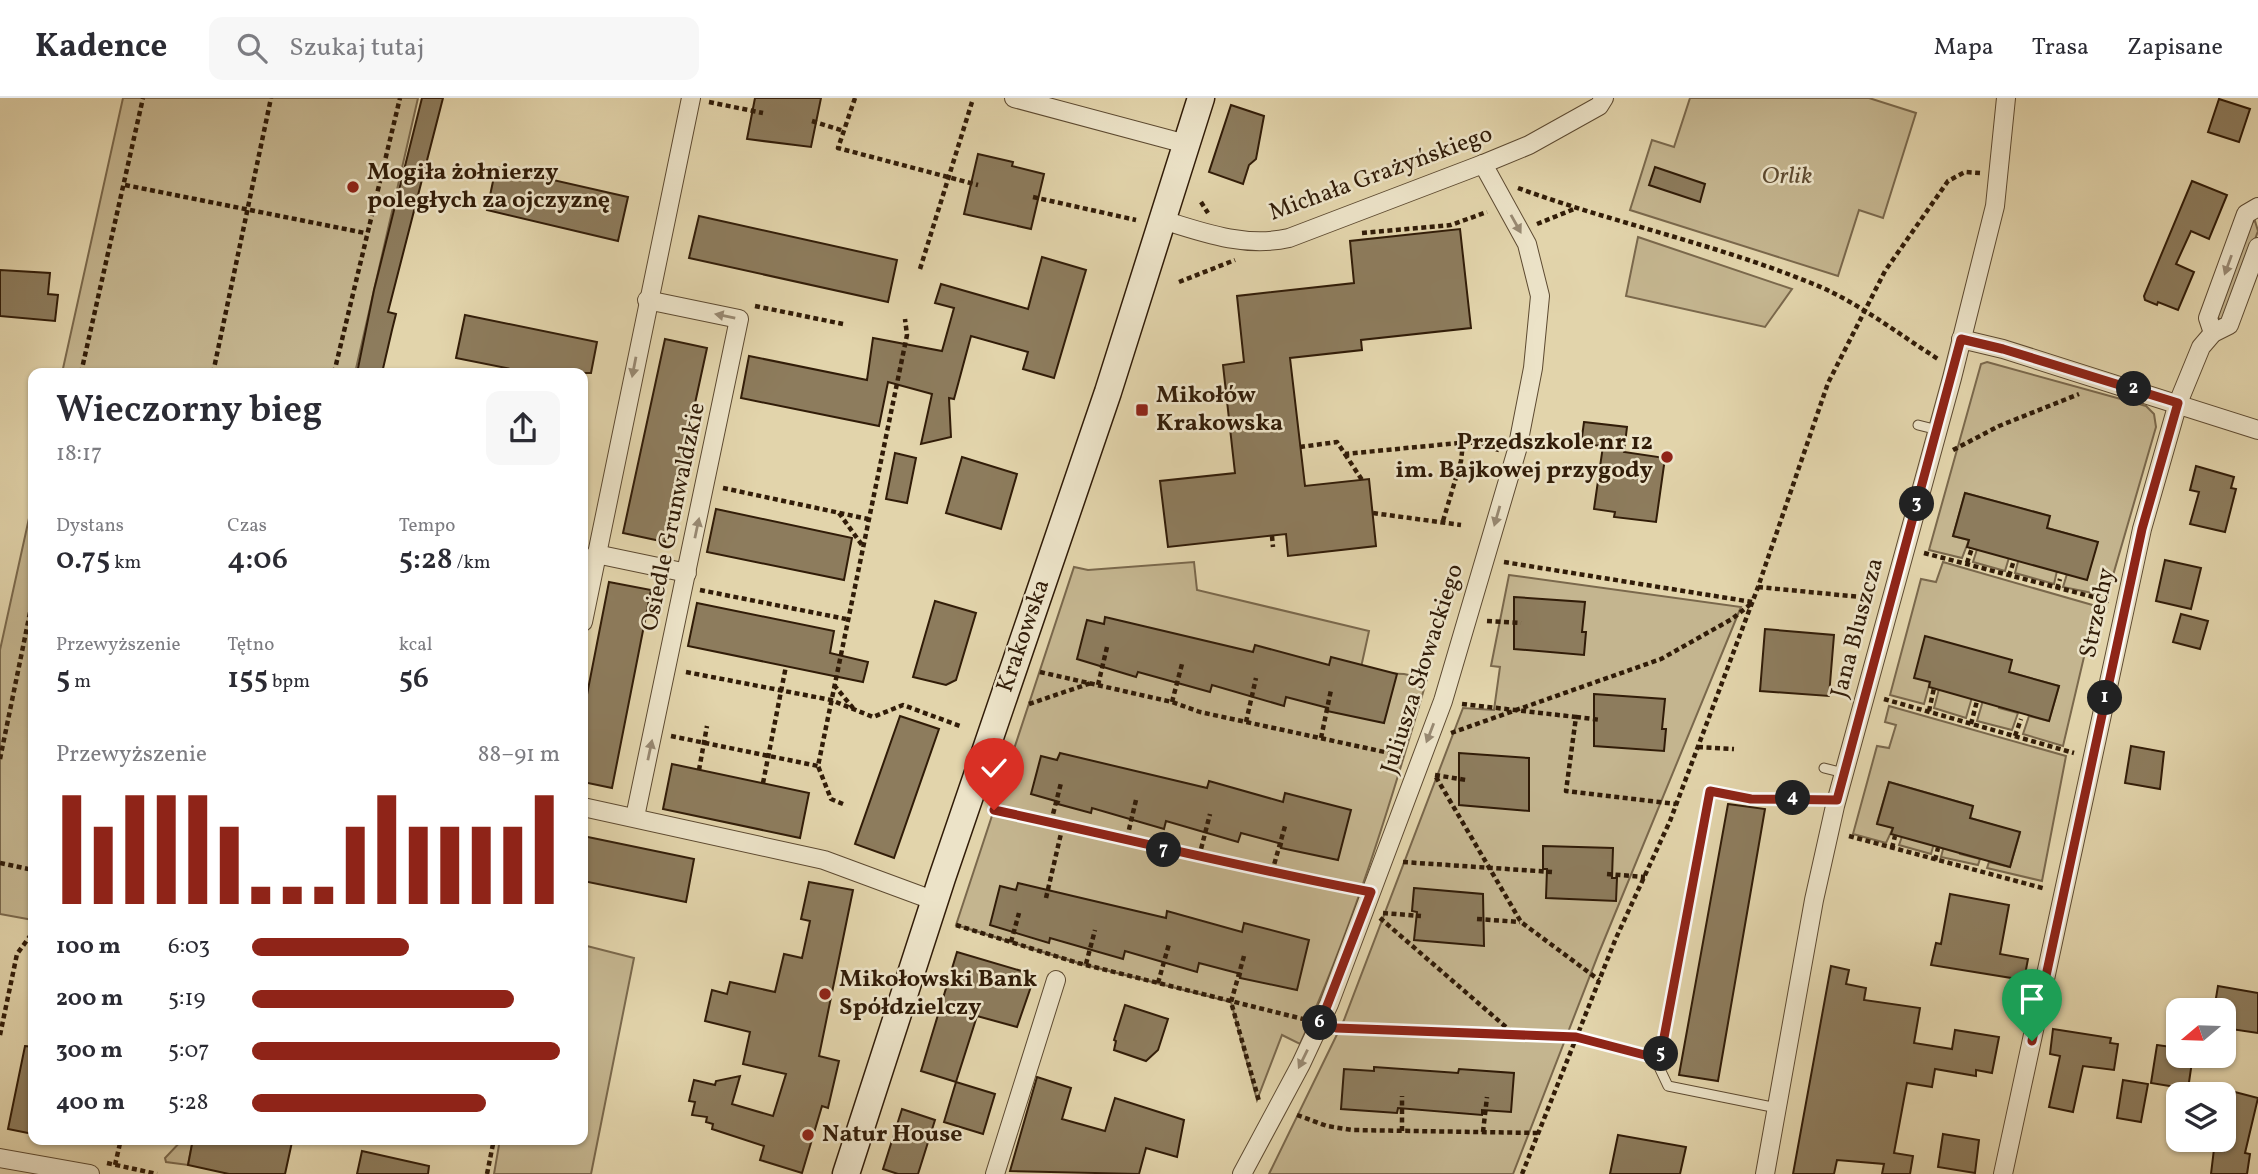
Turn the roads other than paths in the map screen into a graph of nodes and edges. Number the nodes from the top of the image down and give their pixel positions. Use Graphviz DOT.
graph roads {
  1 [pos="1014,98"];
  2 [pos="1201,98"];
  3 [pos="1604,98"];
  4 [pos="2006,98"];
  5 [pos="698,99"];
  6 [pos="1186,144"];
  7 [pos="1483,164"];
  8 [pos="2258,207"];
  9 [pos="1163,220"];
  10 [pos="2258,247"];
  11 [pos="647,300"];
  12 [pos="2213,333"];
  13 [pos="1961,339"];
  14 [pos="2178,403"];
  15 [pos="1918,425"];
  16 [pos="1938,430"];
  17 [pos="2258,430"];
  18 [pos="596,554"];
  19 [pos="686,580"];
  20 [pos="588,596"];
  21 [pos="1824,768"];
  22 [pos="1844,773"];
  23 [pos="1837,800"];
  24 [pos="588,808"];
  25 [pos="635,817"];
  26 [pos="935,901"];
  27 [pos="1056,980"];
  28 [pos="1777,1108"];
  29 [pos="0,1158"];
  30 [pos="90,1174"];
  31 [pos="846,1174"];
  32 [pos="995,1174"];
  33 [pos="1242,1174"];
  34 [pos="1765,1174"];
  35 [pos="2003,1174"];
  1 -- 6 [label="street"];
  2 -- 6 [label="street, Krakowska"];
  3 -- 7 [label="street, Michała Grażyńskiego"];
  4 -- 13 [label="street, Jana Bluszcza"];
  5 -- 11 [label="street"];
  6 -- 9 [label="street, Krakowska"];
  7 -- 9 [label="street, Michała Grażyńskiego"];
  7 -- 33 [label="street, Juliusza Słowackiego, one-way"];
  8 -- 12 [label="street, Strzechy, one-way"];
  9 -- 26 [label="street, Krakowska"];
  10 -- 12 [label="street"];
  11 -- 18 [label="street, one-way"];
  19 -- 11 [label="street, Osiedle Grunwaldzkie, one-way"];
  12 -- 14 [label="street, Strzechy"];
  13 -- 14 [label="street"];
  13 -- 16 [label="street, Jana Bluszcza"];
  14 -- 17 [label="street"];
  14 -- 35 [label="street, Strzechy"];
  15 -- 16 [label="lane"];
  16 -- 22 [label="street, Jana Bluszcza"];
  18 -- 19 [label="street"];
  18 -- 20 [label="street"];
  25 -- 19 [label="street, Osiedle Grunwaldzkie, one-way"];
  21 -- 22 [label="lane"];
  22 -- 23 [label="street, Jana Bluszcza"];
  23 -- 28 [label="street, Jana Bluszcza"];
  23 -- 28 [label="lane"];
  24 -- 25 [label="street"];
  25 -- 26 [label="street"];
  26 -- 31 [label="street, Krakowska"];
  27 -- 32 [label="street"];
  28 -- 34 [label="street, Jana Bluszcza"];
  29 -- 30 [label="street"];
}
